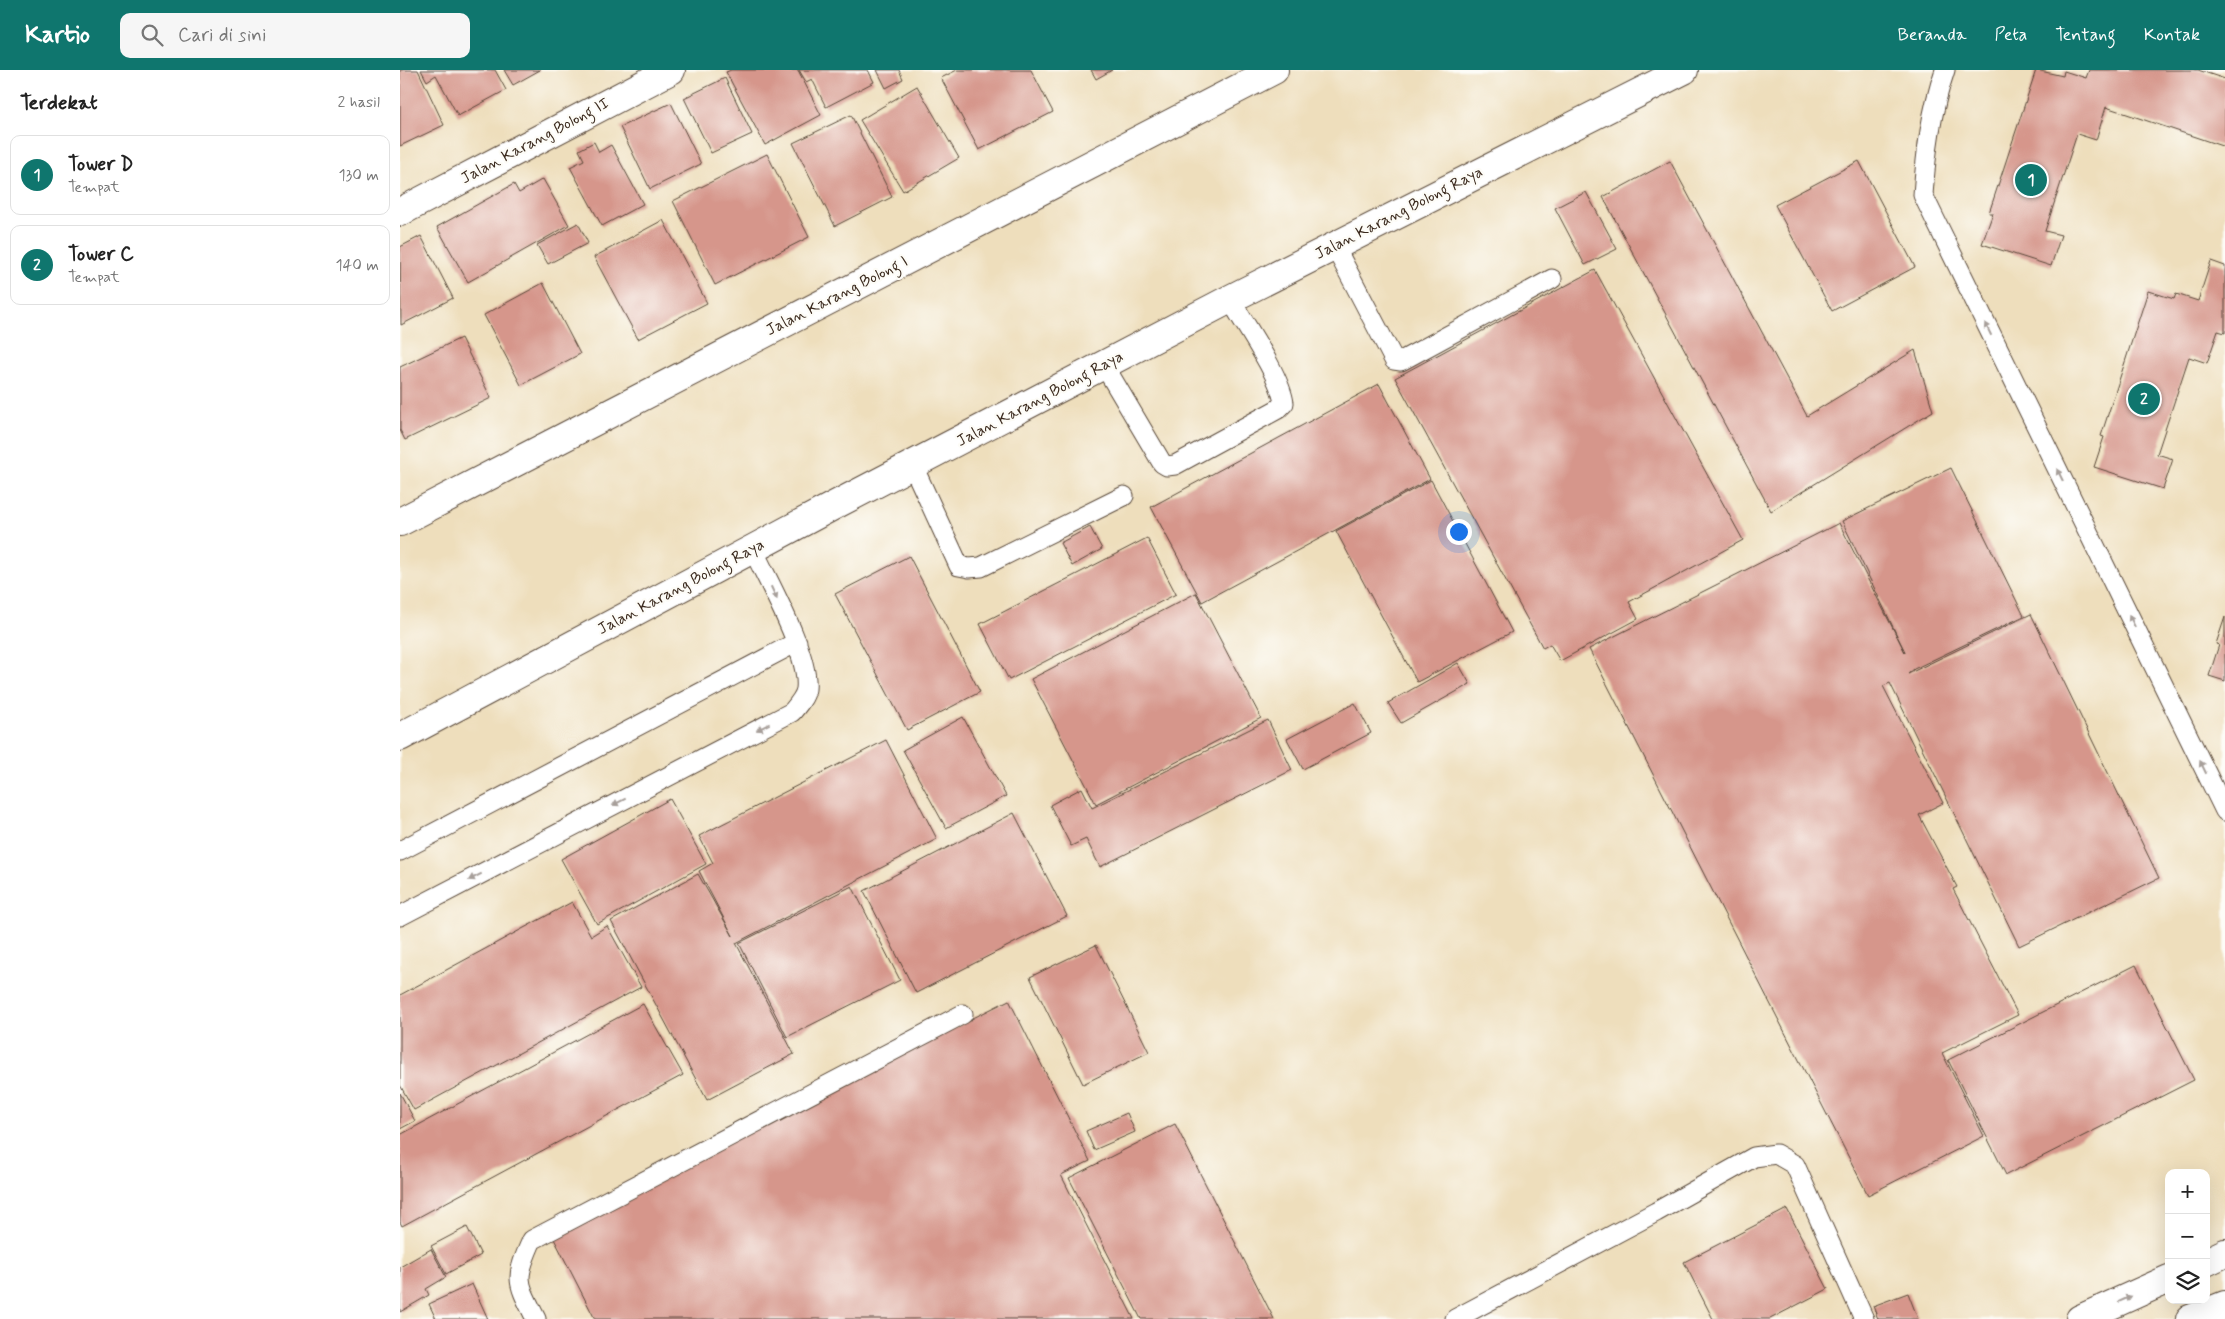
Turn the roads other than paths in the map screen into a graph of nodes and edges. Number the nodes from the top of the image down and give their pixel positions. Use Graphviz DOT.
graph roads {
  1 [pos="671,70"];
  2 [pos="1274,70"];
  3 [pos="1684,70"];
  4 [pos="1945,70"];
  5 [pos="400,212"];
  6 [pos="1334,245"];
  7 [pos="1552,279"];
  8 [pos="1230,299"];
  9 [pos="1104,365"];
  10 [pos="913,466"];
  11 [pos="1124,496"];
  12 [pos="400,522"];
  13 [pos="753,549"];
  14 [pos="797,642"];
  15 [pos="400,737"];
  16 [pos="2225,810"];
  17 [pos="400,851"];
  18 [pos="400,916"];
  19 [pos="963,1014"];
  20 [pos="2165,1281"];
  21 [pos="2225,1305"];
  22 [pos="536,1319"];
  23 [pos="1455,1319"];
  24 [pos="1864,1319"];
  25 [pos="2080,1319"];
  26 [pos="2190,1319"];
  1 -- 5 [label="main road, Jalan Karang Bolong II"];
  2 -- 12 [label="main road, Jalan Karang Bolong I"];
  3 -- 6 [label="main road, Jalan Karang Bolong Raya"];
  16 -- 4 [label="lane, one-way"];
  6 -- 7 [label="lane"];
  6 -- 8 [label="main road, Jalan Karang Bolong Raya"];
  8 -- 9 [label="main road, Jalan Karang Bolong Raya"];
  8 -- 9 [label="lane"];
  9 -- 10 [label="main road, Jalan Karang Bolong Raya"];
  10 -- 11 [label="lane"];
  10 -- 13 [label="main road, Jalan Karang Bolong Raya"];
  13 -- 14 [label="lane, one-way"];
  13 -- 15 [label="main road, Jalan Karang Bolong Raya"];
  14 -- 17 [label="lane"];
  14 -- 18 [label="lane, one-way"];
  19 -- 22 [label="lane"];
  25 -- 20 [label="main road, one-way"];
  21 -- 26 [label="main road"];
  23 -- 24 [label="lane"];
}
